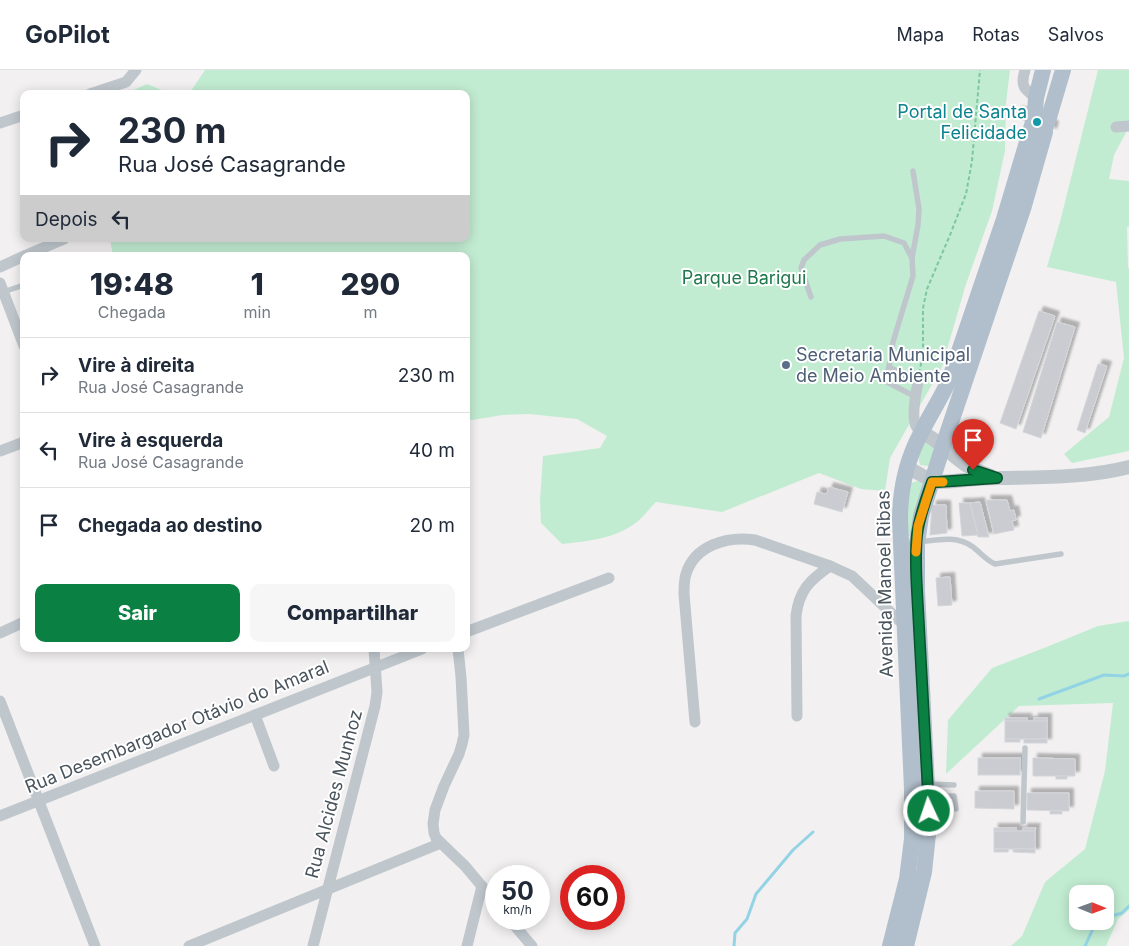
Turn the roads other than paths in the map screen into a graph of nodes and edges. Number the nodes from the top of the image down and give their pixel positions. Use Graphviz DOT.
graph roads {
  1 [pos="136,70"];
  2 [pos="1025,70"];
  3 [pos="1043,70"];
  4 [pos="1063,70"];
  5 [pos="102,90"];
  6 [pos="20,116"];
  7 [pos="1039,118"];
  8 [pos="0,122"];
  9 [pos="1129,126"];
  10 [pos="1116,127"];
  11 [pos="913,171"];
  12 [pos="57,242"];
  13 [pos="33,252"];
  14 [pos="20,258"];
  15 [pos="912,258"];
  16 [pos="0,267"];
  17 [pos="20,285"];
  18 [pos="2,287"];
  19 [pos="811,297"];
  20 [pos="20,335"];
  21 [pos="889,367"];
  22 [pos="918,382"];
  23 [pos="916,397"];
  24 [pos="921,432"];
  25 [pos="20,444"];
  26 [pos="943,446"];
  27 [pos="0,451"];
  28 [pos="907,467"];
  29 [pos="1129,467"];
  30 [pos="997,478"];
  31 [pos="932,482"];
  32 [pos="916,543"];
  33 [pos="1061,554"];
  34 [pos="902,565"];
  35 [pos="830,566"];
  36 [pos="609,578"];
  37 [pos="917,591"];
  38 [pos="20,624"];
  39 [pos="905,626"];
  40 [pos="470,630"];
  41 [pos="0,633"];
  42 [pos="920,650"];
  43 [pos="374,652"];
  44 [pos="415,652"];
  45 [pos="458,652"];
  46 [pos="375,668"];
  47 [pos="0,701"];
  48 [pos="255,715"];
  49 [pos="797,716"];
  50 [pos="695,722"];
  51 [pos="1025,748"];
  52 [pos="274,766"];
  53 [pos="928,790"];
  54 [pos="954,796"];
  55 [pos="39,801"];
  56 [pos="956,809"];
  57 [pos="0,816"];
  58 [pos="1024,822"];
  59 [pos="441,844"];
  60 [pos="482,886"];
  61 [pos="327,890"];
  62 [pos="485,890"];
  63 [pos="902,904"];
  64 [pos="518,930"];
  65 [pos="908,938"];
  66 [pos="95,946"];
  67 [pos="189,946"];
  68 [pos="313,946"];
  69 [pos="467,946"];
  70 [pos="532,946"];
  71 [pos="890,946"];
  1 -- 5 [label="street"];
  2 -- 7 [label="street"];
  3 -- 7 [label="main road, Avenida Manoel Ribas"];
  4 -- 7 [label="main road, Avenida Manoel Ribas"];
  6 -- 8 [label="street"];
  7 -- 24 [label="main road, Avenida Manoel Ribas"];
  7 -- 26 [label="main road, Avenida Manoel Ribas"];
  9 -- 10 [label="street"];
  11 -- 15 [label="lane"];
  12 -- 13 [label="street"];
  14 -- 16 [label="street"];
  15 -- 19 [label="lane"];
  15 -- 21 [label="lane"];
  17 -- 18 [label="lane"];
  18 -- 20 [label="street"];
  21 -- 22 [label="lane"];
  21 -- 23 [label="lane"];
  22 -- 23 [label="street"];
  23 -- 24 [label="street"];
  24 -- 26 [label="street"];
  24 -- 28 [label="main road, Avenida Manoel Ribas"];
  25 -- 27 [label="street"];
  26 -- 30 [label="street"];
  26 -- 31 [label="main road, Avenida Manoel Ribas"];
  28 -- 31 [label="street"];
  28 -- 34 [label="main road, Avenida Manoel Ribas"];
  29 -- 30 [label="street"];
  30 -- 31 [label="street"];
  31 -- 32 [label="main road, Avenida Manoel Ribas"];
  32 -- 33 [label="lane"];
  32 -- 37 [label="main road, Avenida Manoel Ribas"];
  34 -- 37 [label="main road"];
  34 -- 39 [label="main road, Avenida Manoel Ribas"];
  35 -- 39 [label="street"];
  35 -- 49 [label="street"];
  35 -- 50 [label="street"];
  36 -- 40 [label="street"];
  37 -- 42 [label="main road, Avenida Manoel Ribas"];
  38 -- 41 [label="street"];
  39 -- 42 [label="main road"];
  39 -- 63 [label="main road, Avenida Manoel Ribas"];
  42 -- 53 [label="main road, Avenida Manoel Ribas"];
  43 -- 46 [label="street, Rua Alcides Munhoz"];
  44 -- 46 [label="street, Rua Desembargador Otávio do Amaral"];
  45 -- 59 [label="street"];
  46 -- 48 [label="street, Rua Desembargador Otávio do Amaral"];
  46 -- 61 [label="street, Rua Alcides Munhoz"];
  47 -- 55 [label="street"];
  48 -- 52 [label="street"];
  48 -- 55 [label="street, Rua Desembargador Otávio do Amaral"];
  51 -- 58 [label="lane"];
  53 -- 54 [label="lane"];
  53 -- 54 [label="lane"];
  53 -- 65 [label="main road, Avenida Manoel Ribas"];
  54 -- 56 [label="lane"];
  55 -- 57 [label="street, Rua Desembargador Otávio do Amaral"];
  55 -- 66 [label="street"];
  59 -- 60 [label="street"];
  59 -- 61 [label="street"];
  60 -- 62 [label="street"];
  60 -- 69 [label="street"];
  61 -- 67 [label="street"];
  61 -- 68 [label="street, Rua Alcides Munhoz"];
  63 -- 65 [label="main road"];
  63 -- 71 [label="main road, Avenida Manoel Ribas"];
  64 -- 70 [label="street"];
}
